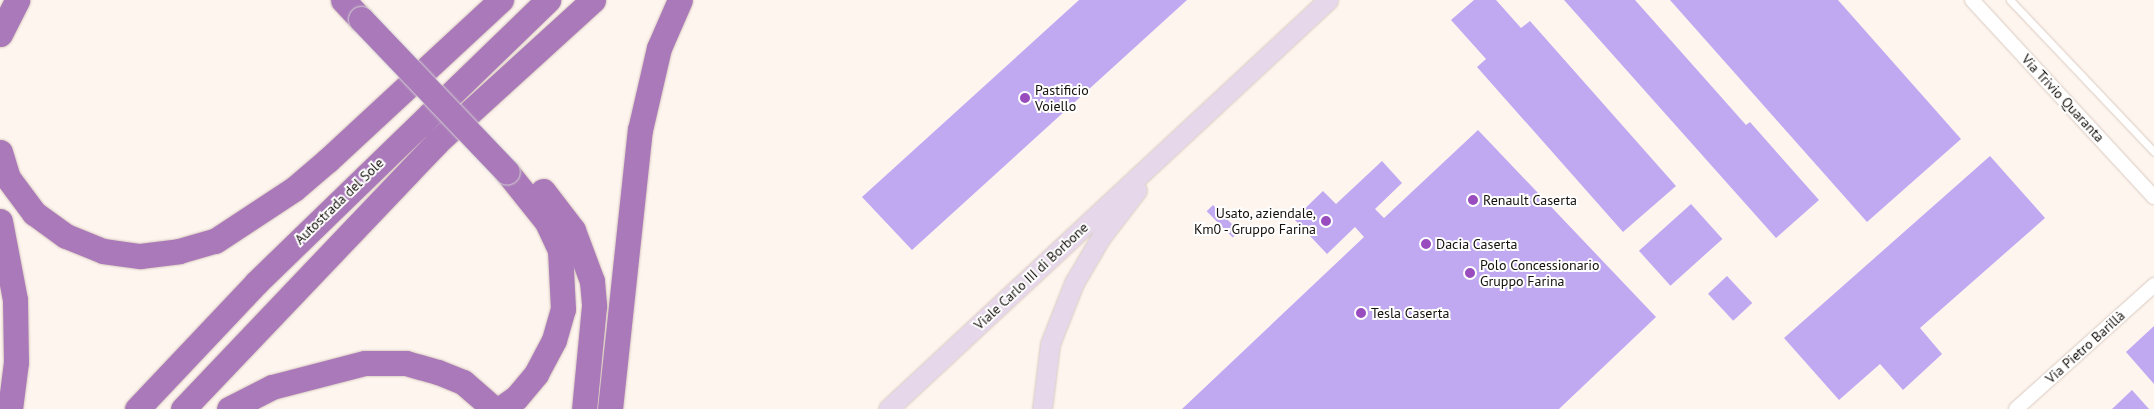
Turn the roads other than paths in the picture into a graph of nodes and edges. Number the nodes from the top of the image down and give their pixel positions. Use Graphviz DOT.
graph roads {
  1 [pos="17,0"];
  2 [pos="343,0"];
  3 [pos="501,0"];
  4 [pos="548,0"];
  5 [pos="593,0"];
  6 [pos="680,0"];
  7 [pos="1328,0"];
  8 [pos="1972,0"];
  9 [pos="2010,0"];
  10 [pos="364,10"];
  11 [pos="0,34"];
  12 [pos="1174,143"];
  13 [pos="0,152"];
  14 [pos="2154,152"];
  15 [pos="512,168"];
  16 [pos="2154,197"];
  17 [pos="0,220"];
  18 [pos="2154,285"];
  19 [pos="508,404"];
  20 [pos="10,409"];
  21 [pos="137,409"];
  22 [pos="184,409"];
  23 [pos="229,409"];
  24 [pos="494,409"];
  25 [pos="584,409"];
  26 [pos="610,409"];
  27 [pos="888,409"];
  28 [pos="1042,409"];
  29 [pos="2016,409"];
  1 -- 11 [label="highway"];
  2 -- 10 [label="highway"];
  3 -- 13 [label="highway"];
  4 -- 21 [label="highway, Autostrada del Sole"];
  5 -- 22 [label="highway, Autostrada del Sole"];
  6 -- 26 [label="highway"];
  7 -- 12 [label="main road, Viale Carlo III di Borbone"];
  8 -- 16 [label="street, Via Trivio Quaranta"];
  9 -- 14 [label="lane"];
  10 -- 15 [label="highway, bridge"];
  12 -- 27 [label="main road, Viale Carlo III di Borbone"];
  12 -- 28 [label="main road, Viale Carlo III di Borbone"];
  15 -- 19 [label="highway"];
  15 -- 25 [label="highway"];
  17 -- 20 [label="highway"];
  18 -- 29 [label="street, Via Pietro Barillà"];
  23 -- 24 [label="highway"];
}
